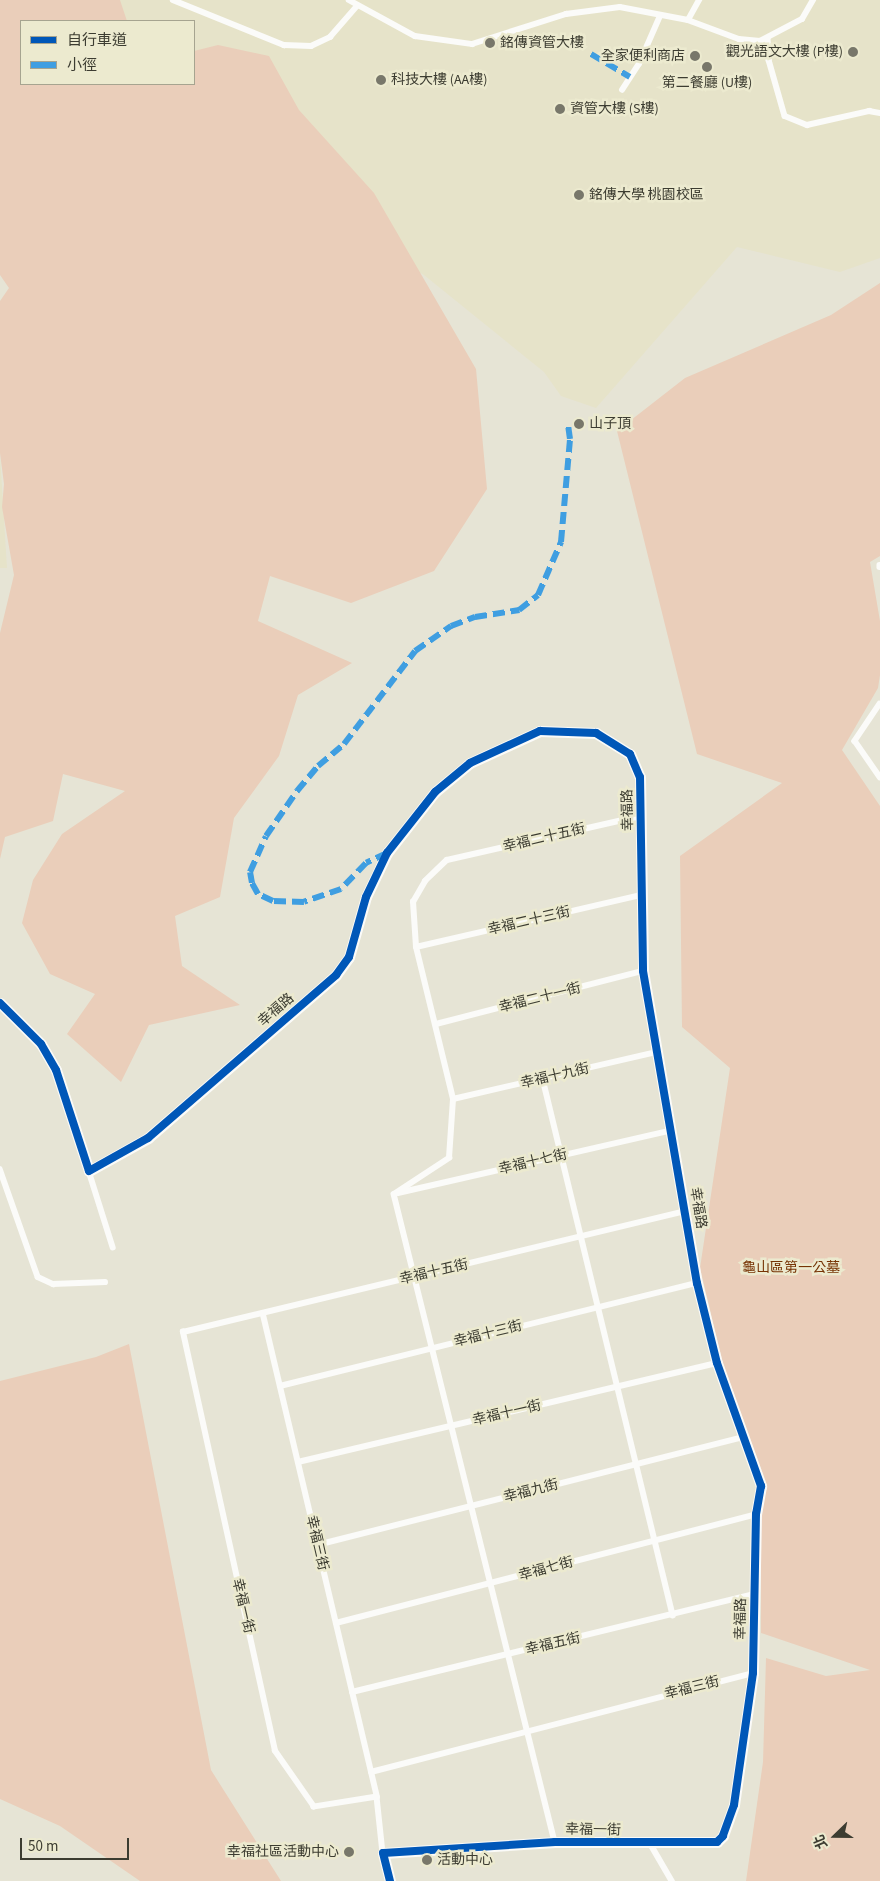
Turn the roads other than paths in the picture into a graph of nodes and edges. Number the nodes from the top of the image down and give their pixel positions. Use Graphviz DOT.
graph roads {
  1 [pos="173,0"];
  2 [pos="349,0"];
  3 [pos="699,0"];
  4 [pos="813,0"];
  5 [pos="357,6"];
  6 [pos="660,16"];
  7 [pos="688,20"];
  8 [pos="768,38"];
  9 [pos="622,90"];
  10 [pos="880,113"];
  11 [pos="880,704"];
  12 [pos="880,777"];
  13 [pos="641,816"];
  14 [pos="642,895"];
  15 [pos="416,947"];
  16 [pos="643,971"];
  17 [pos="0,1003"];
  18 [pos="436,1024"];
  19 [pos="657,1052"];
  20 [pos="544,1078"];
  21 [pos="453,1099"];
  22 [pos="672,1130"];
  23 [pos="562,1155"];
  24 [pos="0,1168"];
  25 [pos="89,1171"];
  26 [pos="394,1194"];
  27 [pos="686,1211"];
  28 [pos="582,1237"];
  29 [pos="113,1247"];
  30 [pos="414,1277"];
  31 [pos="105,1282"];
  32 [pos="697,1283"];
  33 [pos="598,1306"];
  34 [pos="263,1313"];
  35 [pos="182,1332"];
  36 [pos="432,1348"];
  37 [pos="717,1363"];
  38 [pos="280,1386"];
  39 [pos="618,1388"];
  40 [pos="451,1426"];
  41 [pos="744,1437"];
  42 [pos="298,1462"];
  43 [pos="636,1464"];
  44 [pos="471,1506"];
  45 [pos="756,1514"];
  46 [pos="655,1540"];
  47 [pos="317,1544"];
  48 [pos="489,1583"];
  49 [pos="754,1594"];
  50 [pos="673,1615"];
  51 [pos="336,1624"];
  52 [pos="508,1654"];
  53 [pos="753,1673"];
  54 [pos="352,1692"];
  55 [pos="527,1731"];
  56 [pos="741,1761"];
  57 [pos="371,1772"];
  58 [pos="376,1797"];
  59 [pos="555,1842"];
  60 [pos="650,1843"];
  61 [pos="383,1853"];
  62 [pos="390,1881"];
  63 [pos="672,1881"];
  1 -- 5 [label="lane"];
  2 -- 5 [label="lane"];
  3 -- 7 [label="lane"];
  4 -- 8 [label="lane"];
  5 -- 6 [label="lane"];
  6 -- 7 [label="lane"];
  6 -- 9 [label="lane"];
  7 -- 8 [label="lane"];
  8 -- 10 [label="lane"];
  11 -- 12 [label="lane"];
  13 -- 14 [label="street, 幸福路"];
  13 -- 15 [label="lane, 幸福二十五街"];
  13 -- 25 [label="street, 幸福路"];
  14 -- 15 [label="lane, 幸福二十三街"];
  14 -- 16 [label="street, 幸福路"];
  15 -- 18 [label="lane"];
  16 -- 18 [label="lane, 幸福二十一街"];
  16 -- 19 [label="street, 幸福路"];
  17 -- 25 [label="street"];
  18 -- 21 [label="lane"];
  19 -- 20 [label="lane, 幸福十九街"];
  19 -- 22 [label="street, 幸福路"];
  20 -- 21 [label="lane, 幸福十九街"];
  20 -- 23 [label="lane"];
  21 -- 26 [label="lane"];
  22 -- 23 [label="lane, 幸福十七街"];
  22 -- 27 [label="street, 幸福路"];
  23 -- 26 [label="lane, 幸福十七街"];
  23 -- 28 [label="lane"];
  24 -- 31 [label="lane"];
  25 -- 29 [label="lane"];
  26 -- 30 [label="lane"];
  27 -- 28 [label="lane, 幸福十五街"];
  27 -- 32 [label="street, 幸福路"];
  28 -- 30 [label="lane, 幸福十五街"];
  28 -- 33 [label="lane"];
  30 -- 34 [label="lane, 幸福十五街"];
  30 -- 36 [label="lane"];
  32 -- 33 [label="lane, 幸福十三街"];
  32 -- 37 [label="street, 幸福路"];
  33 -- 36 [label="lane, 幸福十三街"];
  33 -- 39 [label="lane"];
  34 -- 35 [label="lane, 幸福十五街"];
  34 -- 38 [label="lane, 幸福三街"];
  35 -- 58 [label="lane, 幸福一街"];
  36 -- 38 [label="lane, 幸福十三街"];
  36 -- 40 [label="lane"];
  37 -- 39 [label="lane, 幸福十一街"];
  37 -- 41 [label="street, 幸福路"];
  38 -- 42 [label="lane, 幸福三街"];
  39 -- 40 [label="lane, 幸福十一街"];
  39 -- 43 [label="lane"];
  40 -- 42 [label="lane, 幸福十一街"];
  40 -- 44 [label="lane"];
  41 -- 43 [label="lane, 幸福九街"];
  41 -- 45 [label="street, 幸福路"];
  42 -- 47 [label="lane, 幸福三街"];
  43 -- 44 [label="lane, 幸福九街"];
  43 -- 46 [label="lane"];
  44 -- 47 [label="lane, 幸福九街"];
  44 -- 48 [label="lane"];
  45 -- 46 [label="lane, 幸福七街"];
  45 -- 49 [label="street, 幸福路"];
  46 -- 48 [label="lane, 幸福七街"];
  46 -- 50 [label="lane"];
  47 -- 51 [label="lane, 幸福三街"];
  48 -- 51 [label="lane, 幸福七街"];
  48 -- 52 [label="lane"];
  49 -- 50 [label="lane, 幸福五街"];
  49 -- 53 [label="street, 幸福路"];
  50 -- 52 [label="lane, 幸福五街"];
  51 -- 54 [label="lane, 幸福三街"];
  52 -- 54 [label="lane, 幸福五街"];
  52 -- 55 [label="lane"];
  53 -- 55 [label="lane, 幸福三街"];
  53 -- 56 [label="street, 幸福路"];
  54 -- 57 [label="lane, 幸福三街"];
  55 -- 57 [label="lane, 幸福三街"];
  55 -- 59 [label="lane"];
  56 -- 60 [label="street, 幸福一街"];
  57 -- 58 [label="lane, 幸福三街"];
  58 -- 61 [label="lane, 幸福三街"];
  59 -- 60 [label="street, 幸福一街"];
  59 -- 61 [label="street, 幸福一街"];
  60 -- 63 [label="lane"];
  61 -- 62 [label="street"];
}
